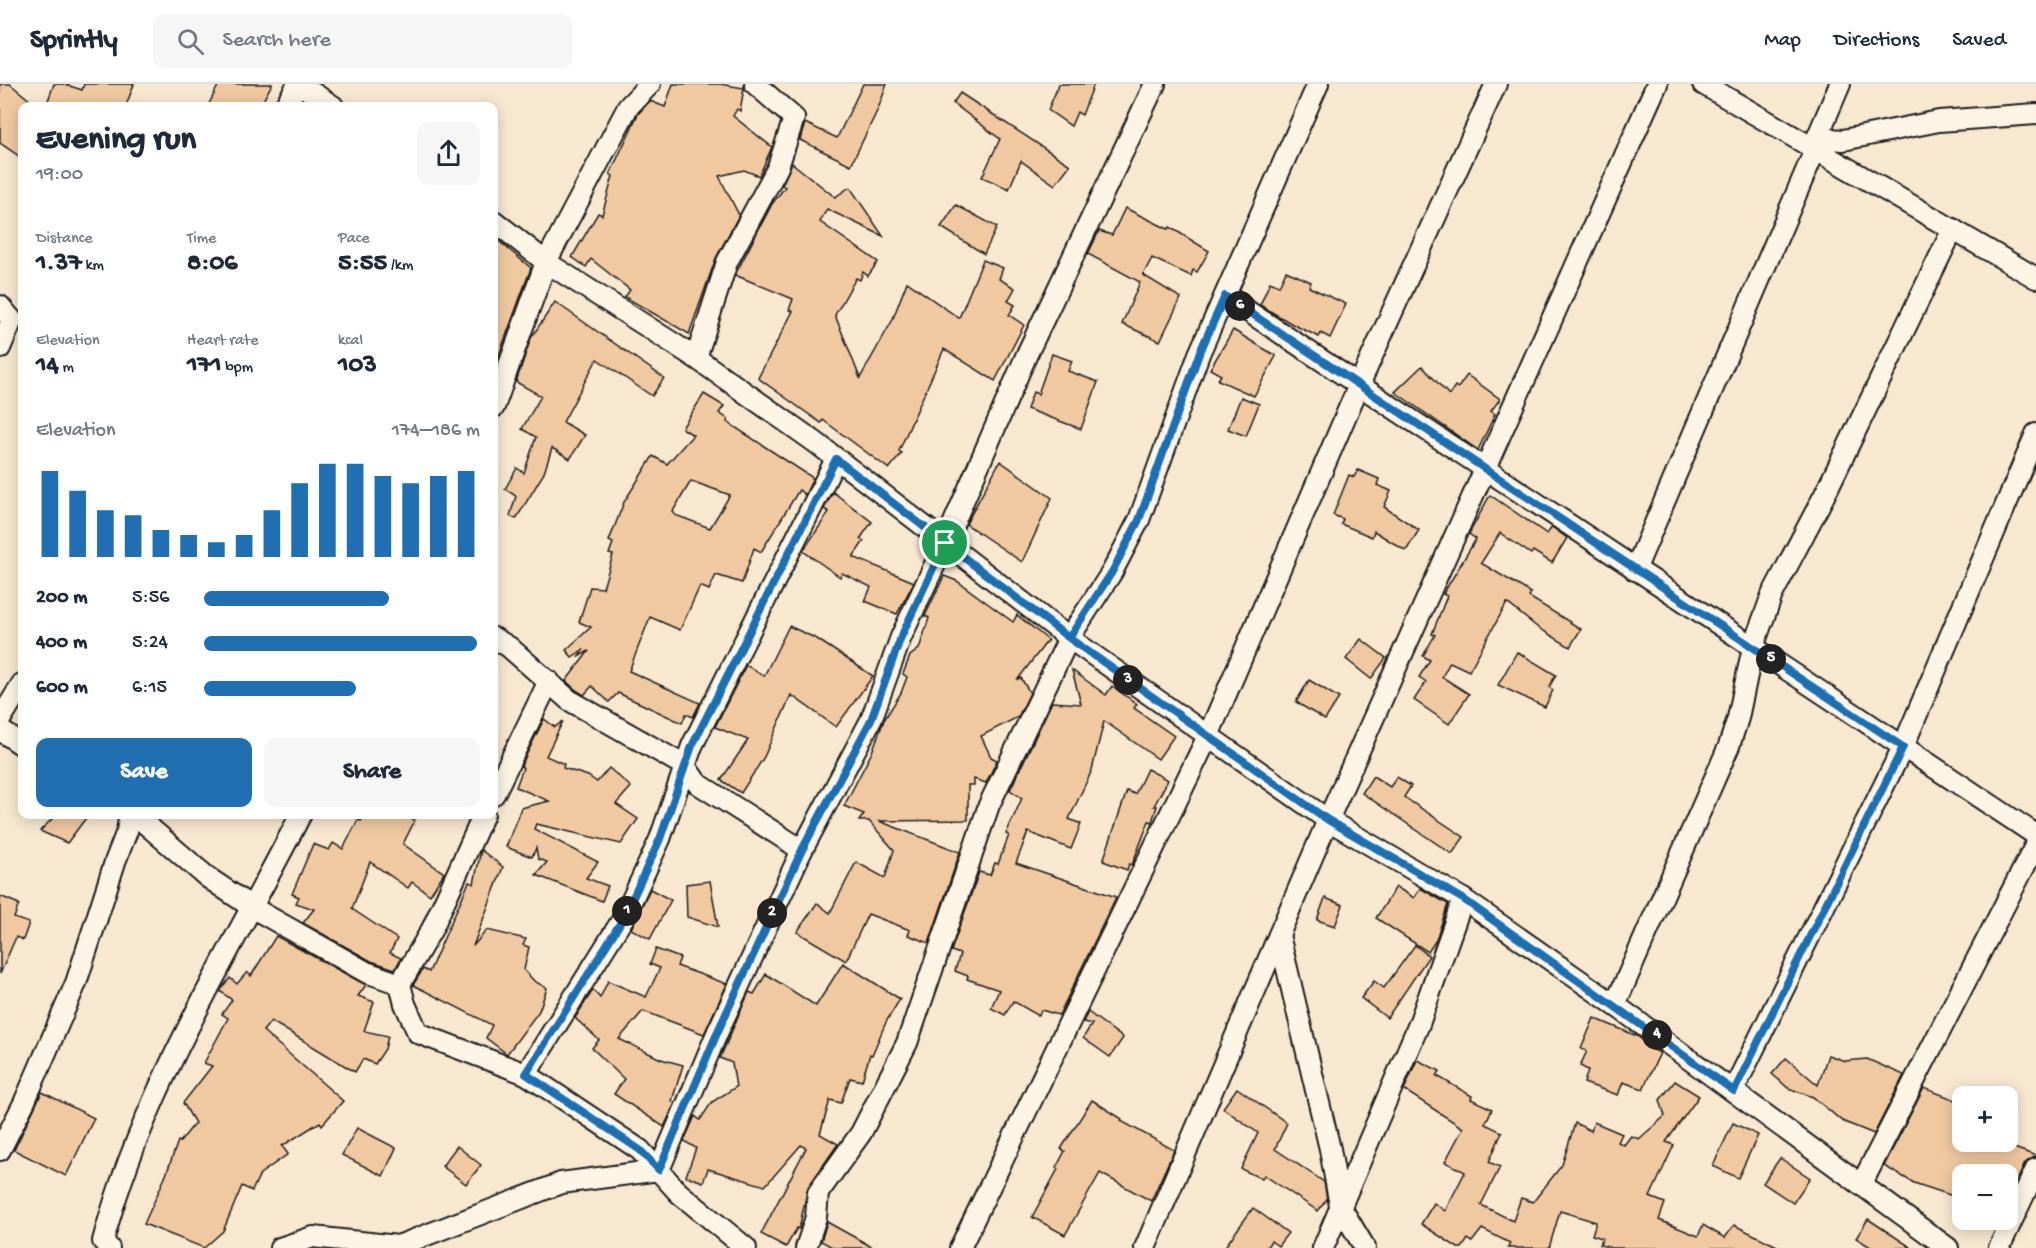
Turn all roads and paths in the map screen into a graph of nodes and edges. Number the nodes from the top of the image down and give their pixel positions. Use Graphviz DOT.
graph roads {
  1 [pos="298,84"];
  2 [pos="650,84"];
  3 [pos="755,84"];
  4 [pos="1155,84"];
  5 [pos="1318,84"];
  6 [pos="1496,84"];
  7 [pos="1657,84"];
  8 [pos="1703,84"];
  9 [pos="1840,84"];
  10 [pos="325,96"];
  11 [pos="287,102"];
  12 [pos="2036,114"];
  13 [pos="1816,144"];
  14 [pos="498,224"];
  15 [pos="1953,230"];
  16 [pos="546,261"];
  17 [pos="2036,278"];
  18 [pos="1225,296"];
  19 [pos="0,306"];
  20 [pos="0,348"];
  21 [pos="696,358"];
  22 [pos="1359,385"];
  23 [pos="498,396"];
  24 [pos="2036,434"];
  25 [pos="836,459"];
  26 [pos="1485,471"];
  27 [pos="945,543"];
  28 [pos="1635,570"];
  29 [pos="1069,638"];
  30 [pos="498,640"];
  31 [pos="1753,647"];
  32 [pos="549,681"];
  33 [pos="18,691"];
  34 [pos="0,720"];
  35 [pos="0,730"];
  36 [pos="1208,736"];
  37 [pos="18,743"];
  38 [pos="1903,747"];
  39 [pos="685,766"];
  40 [pos="498,786"];
  41 [pos="131,819"];
  42 [pos="138,819"];
  43 [pos="298,819"];
  44 [pos="482,819"];
  45 [pos="1328,820"];
  46 [pos="2036,835"];
  47 [pos="2036,844"];
  48 [pos="802,850"];
  49 [pos="1463,899"];
  50 [pos="253,908"];
  51 [pos="1279,935"];
  52 [pos="400,984"];
  53 [pos="1615,1005"];
  54 [pos="526,1074"];
  55 [pos="1734,1091"];
  56 [pos="1,1146"];
  57 [pos="2036,1169"];
  58 [pos="659,1170"];
  59 [pos="1861,1185"];
  60 [pos="1340,1206"];
  61 [pos="109,1248"];
  62 [pos="280,1248"];
  63 [pos="746,1248"];
  64 [pos="806,1248"];
  65 [pos="960,1248"];
  66 [pos="1145,1248"];
  67 [pos="1323,1248"];
  68 [pos="1365,1248"];
  69 [pos="1948,1248"];
  70 [pos="1999,1248"];
  1 -- 10 [label="street"];
  1 -- 11 [label="street"];
  2 -- 16 [label="street"];
  3 -- 21 [label="street"];
  4 -- 27 [label="street"];
  5 -- 18 [label="street"];
  6 -- 22 [label="street"];
  7 -- 26 [label="street"];
  8 -- 13 [label="street"];
  9 -- 13 [label="street"];
  12 -- 13 [label="street"];
  13 -- 15 [label="street"];
  13 -- 28 [label="street"];
  14 -- 16 [label="street"];
  15 -- 17 [label="street"];
  15 -- 31 [label="street"];
  16 -- 21 [label="street"];
  16 -- 23 [label="street"];
  18 -- 22 [label="street"];
  18 -- 29 [label="street"];
  19 -- 20 [label="street"];
  21 -- 25 [label="street"];
  22 -- 26 [label="street"];
  22 -- 36 [label="street"];
  24 -- 38 [label="street"];
  25 -- 27 [label="street"];
  25 -- 39 [label="street"];
  26 -- 28 [label="street"];
  26 -- 45 [label="street"];
  27 -- 29 [label="street"];
  27 -- 48 [label="street"];
  28 -- 31 [label="street"];
  29 -- 36 [label="street"];
  29 -- 64 [label="street"];
  30 -- 32 [label="street"];
  31 -- 38 [label="street"];
  31 -- 53 [label="street"];
  32 -- 39 [label="street"];
  32 -- 40 [label="street"];
  33 -- 34 [label="street"];
  35 -- 37 [label="street"];
  36 -- 45 [label="street"];
  36 -- 65 [label="street"];
  38 -- 46 [label="street"];
  38 -- 55 [label="street"];
  39 -- 48 [label="street"];
  39 -- 54 [label="street"];
  41 -- 56 [label="street"];
  42 -- 50 [label="street"];
  43 -- 50 [label="street"];
  44 -- 52 [label="street"];
  45 -- 49 [label="street"];
  45 -- 51 [label="street"];
  47 -- 59 [label="street"];
  48 -- 58 [label="street"];
  49 -- 53 [label="street"];
  49 -- 60 [label="street"];
  50 -- 52 [label="street"];
  50 -- 61 [label="street"];
  51 -- 60 [label="street"];
  51 -- 66 [label="street"];
  52 -- 54 [label="street"];
  53 -- 55 [label="street"];
  54 -- 58 [label="street"];
  55 -- 59 [label="street"];
  57 -- 70 [label="street"];
  58 -- 62 [label="street"];
  58 -- 63 [label="street"];
  59 -- 69 [label="street"];
  60 -- 67 [label="street"];
  60 -- 68 [label="street"];
}
